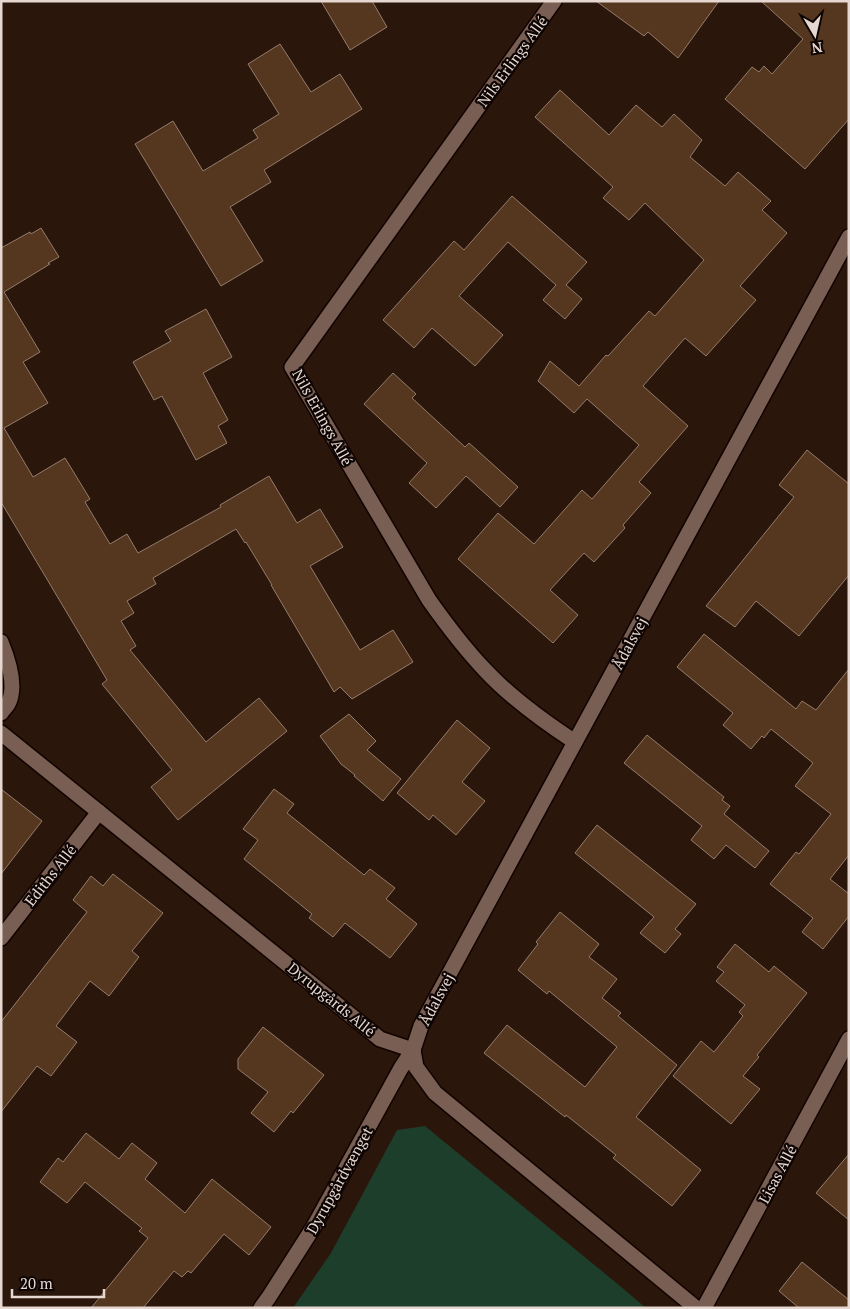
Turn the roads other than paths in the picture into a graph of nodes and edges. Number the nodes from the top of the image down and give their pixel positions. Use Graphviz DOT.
graph roads {
  1 [pos="554,1"];
  2 [pos="849,237"];
  3 [pos="1,642"];
  4 [pos="1,713"];
  5 [pos="1,732"];
  6 [pos="575,742"];
  7 [pos="99,812"];
  8 [pos="1,938"];
  9 [pos="849,1039"];
  10 [pos="413,1050"];
  11 [pos="261,1308"];
  12 [pos="696,1308"];
  13 [pos="704,1308"];
  1 -- 6 [label="street, Nils Erlings Allé"];
  2 -- 6 [label="street, Ådalsvej"];
  3 -- 4 [label="street"];
  5 -- 7 [label="street, Dyrupgårds Allé"];
  6 -- 10 [label="street, Ådalsvej"];
  7 -- 8 [label="street, Ediths Allé"];
  7 -- 10 [label="street, Dyrupgårds Allé"];
  9 -- 13 [label="street, Lisas Allé"];
  10 -- 11 [label="street, Dyrupgårdvænget"];
  10 -- 12 [label="street"];
}
